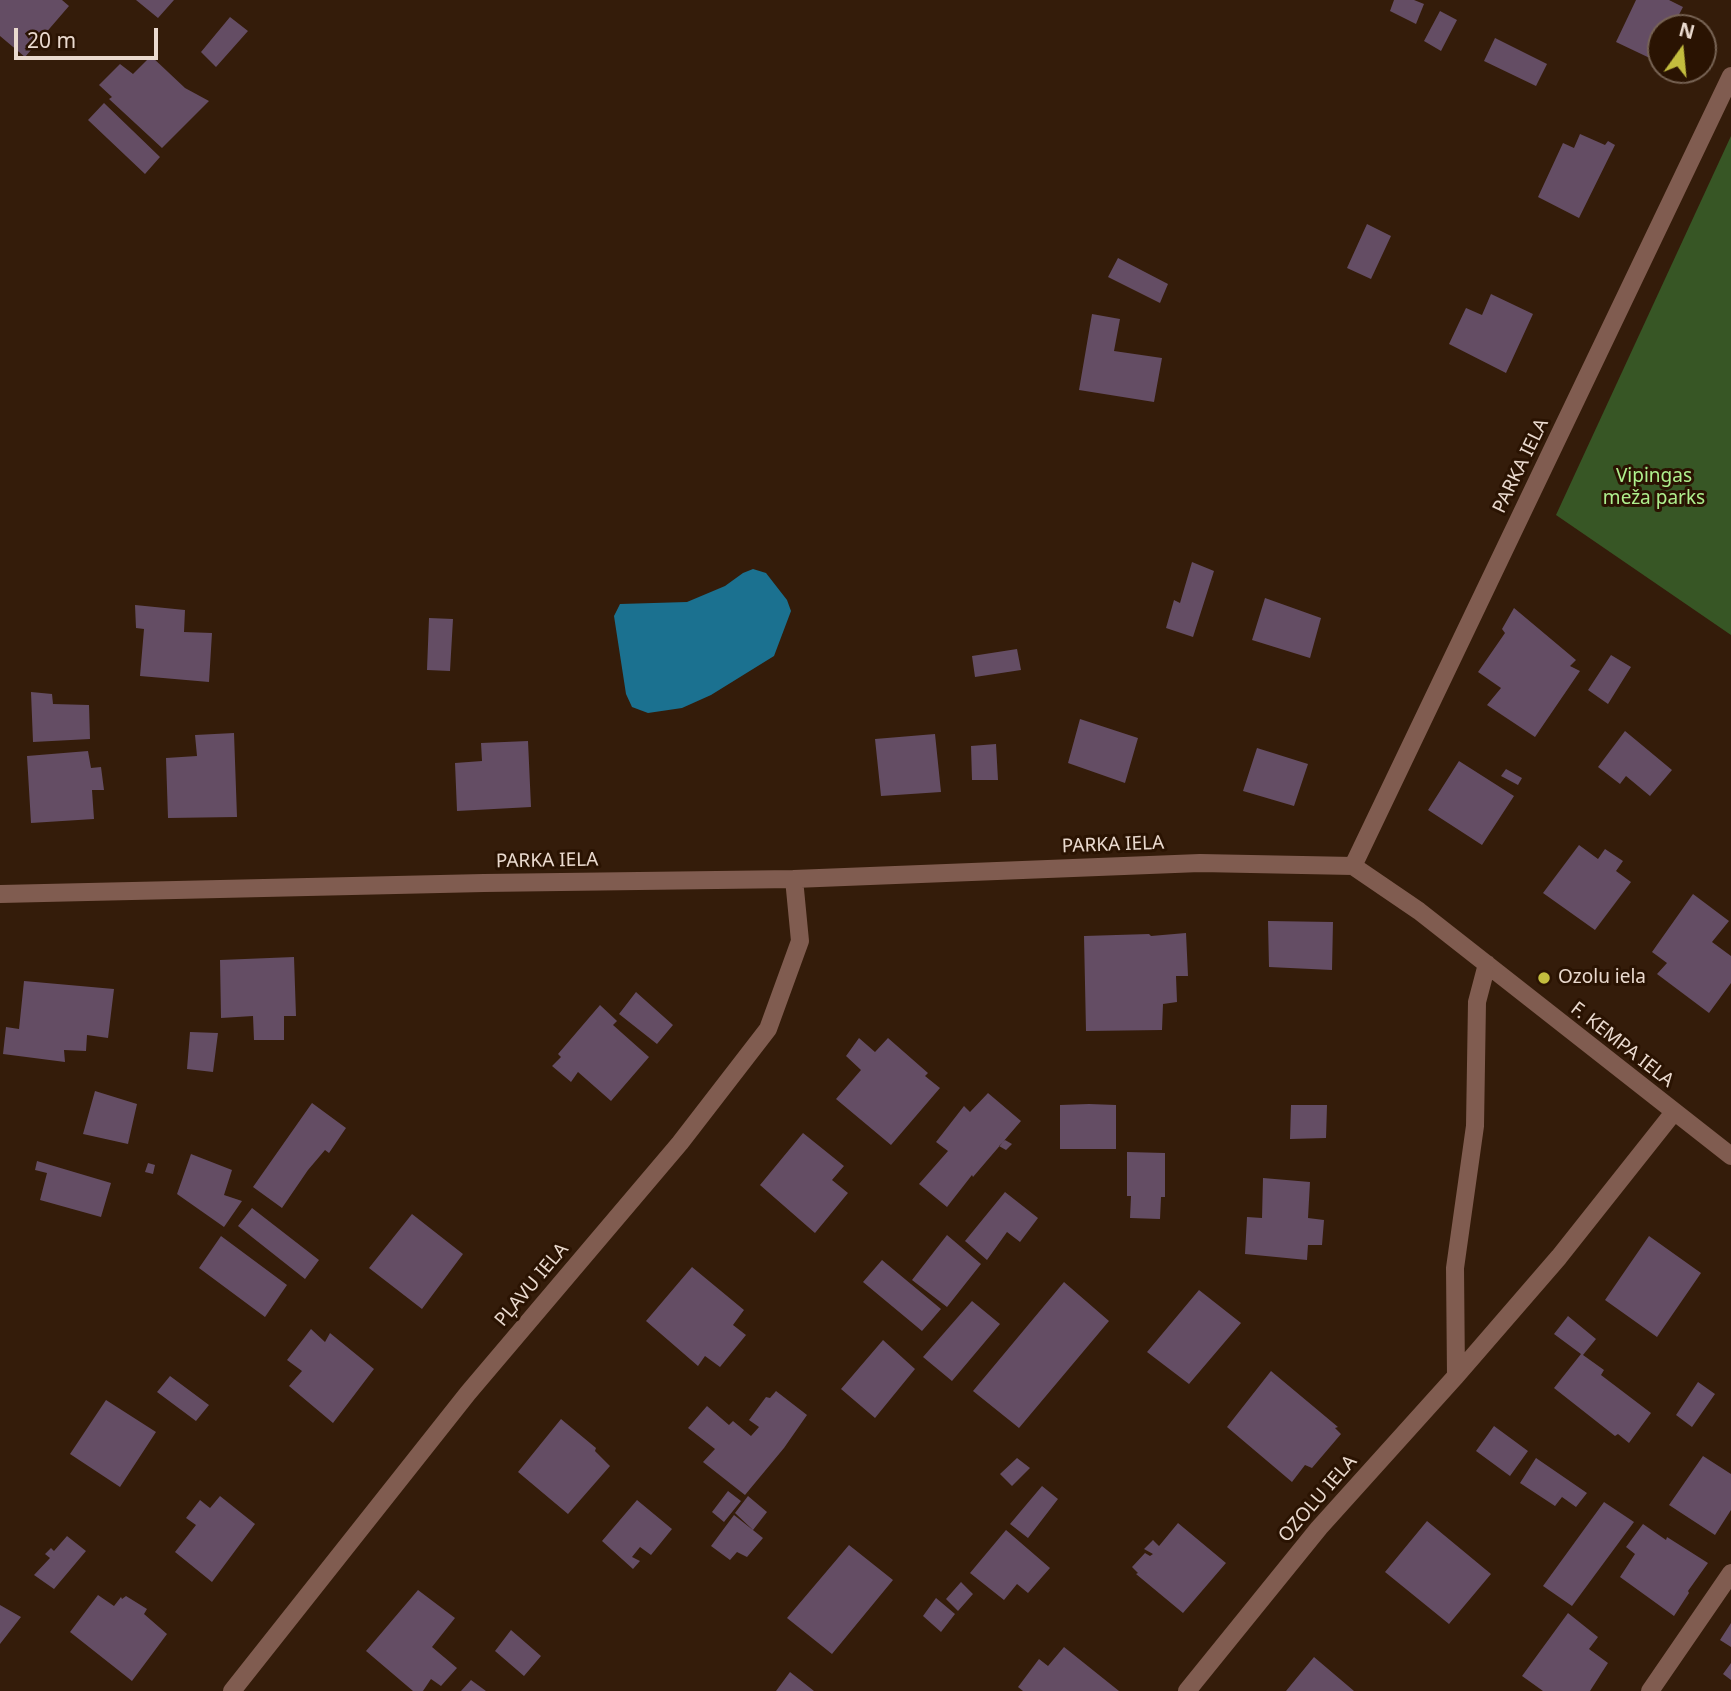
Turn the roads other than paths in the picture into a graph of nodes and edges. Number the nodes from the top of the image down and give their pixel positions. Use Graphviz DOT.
graph roads {
  1 [pos="1731,76"];
  2 [pos="1353,866"];
  3 [pos="794,879"];
  4 [pos="0,894"];
  5 [pos="1487,964"];
  6 [pos="1674,1112"];
  7 [pos="1731,1156"];
  8 [pos="1456,1376"];
  9 [pos="1731,1573"];
  10 [pos="232,1691"];
  11 [pos="1187,1691"];
  12 [pos="1650,1691"];
  1 -- 2 [label="street, PARKA IELA"];
  2 -- 3 [label="street, PARKA IELA"];
  2 -- 5 [label="street, F. KEMPA IELA"];
  3 -- 4 [label="street, PARKA IELA"];
  3 -- 10 [label="street, PĻAVU IELA"];
  5 -- 6 [label="street, F. KEMPA IELA"];
  5 -- 8 [label="street"];
  6 -- 7 [label="street, F. KEMPA IELA"];
  6 -- 8 [label="street, OZOLU IELA"];
  8 -- 11 [label="street, OZOLU IELA"];
  9 -- 12 [label="street"];
}
